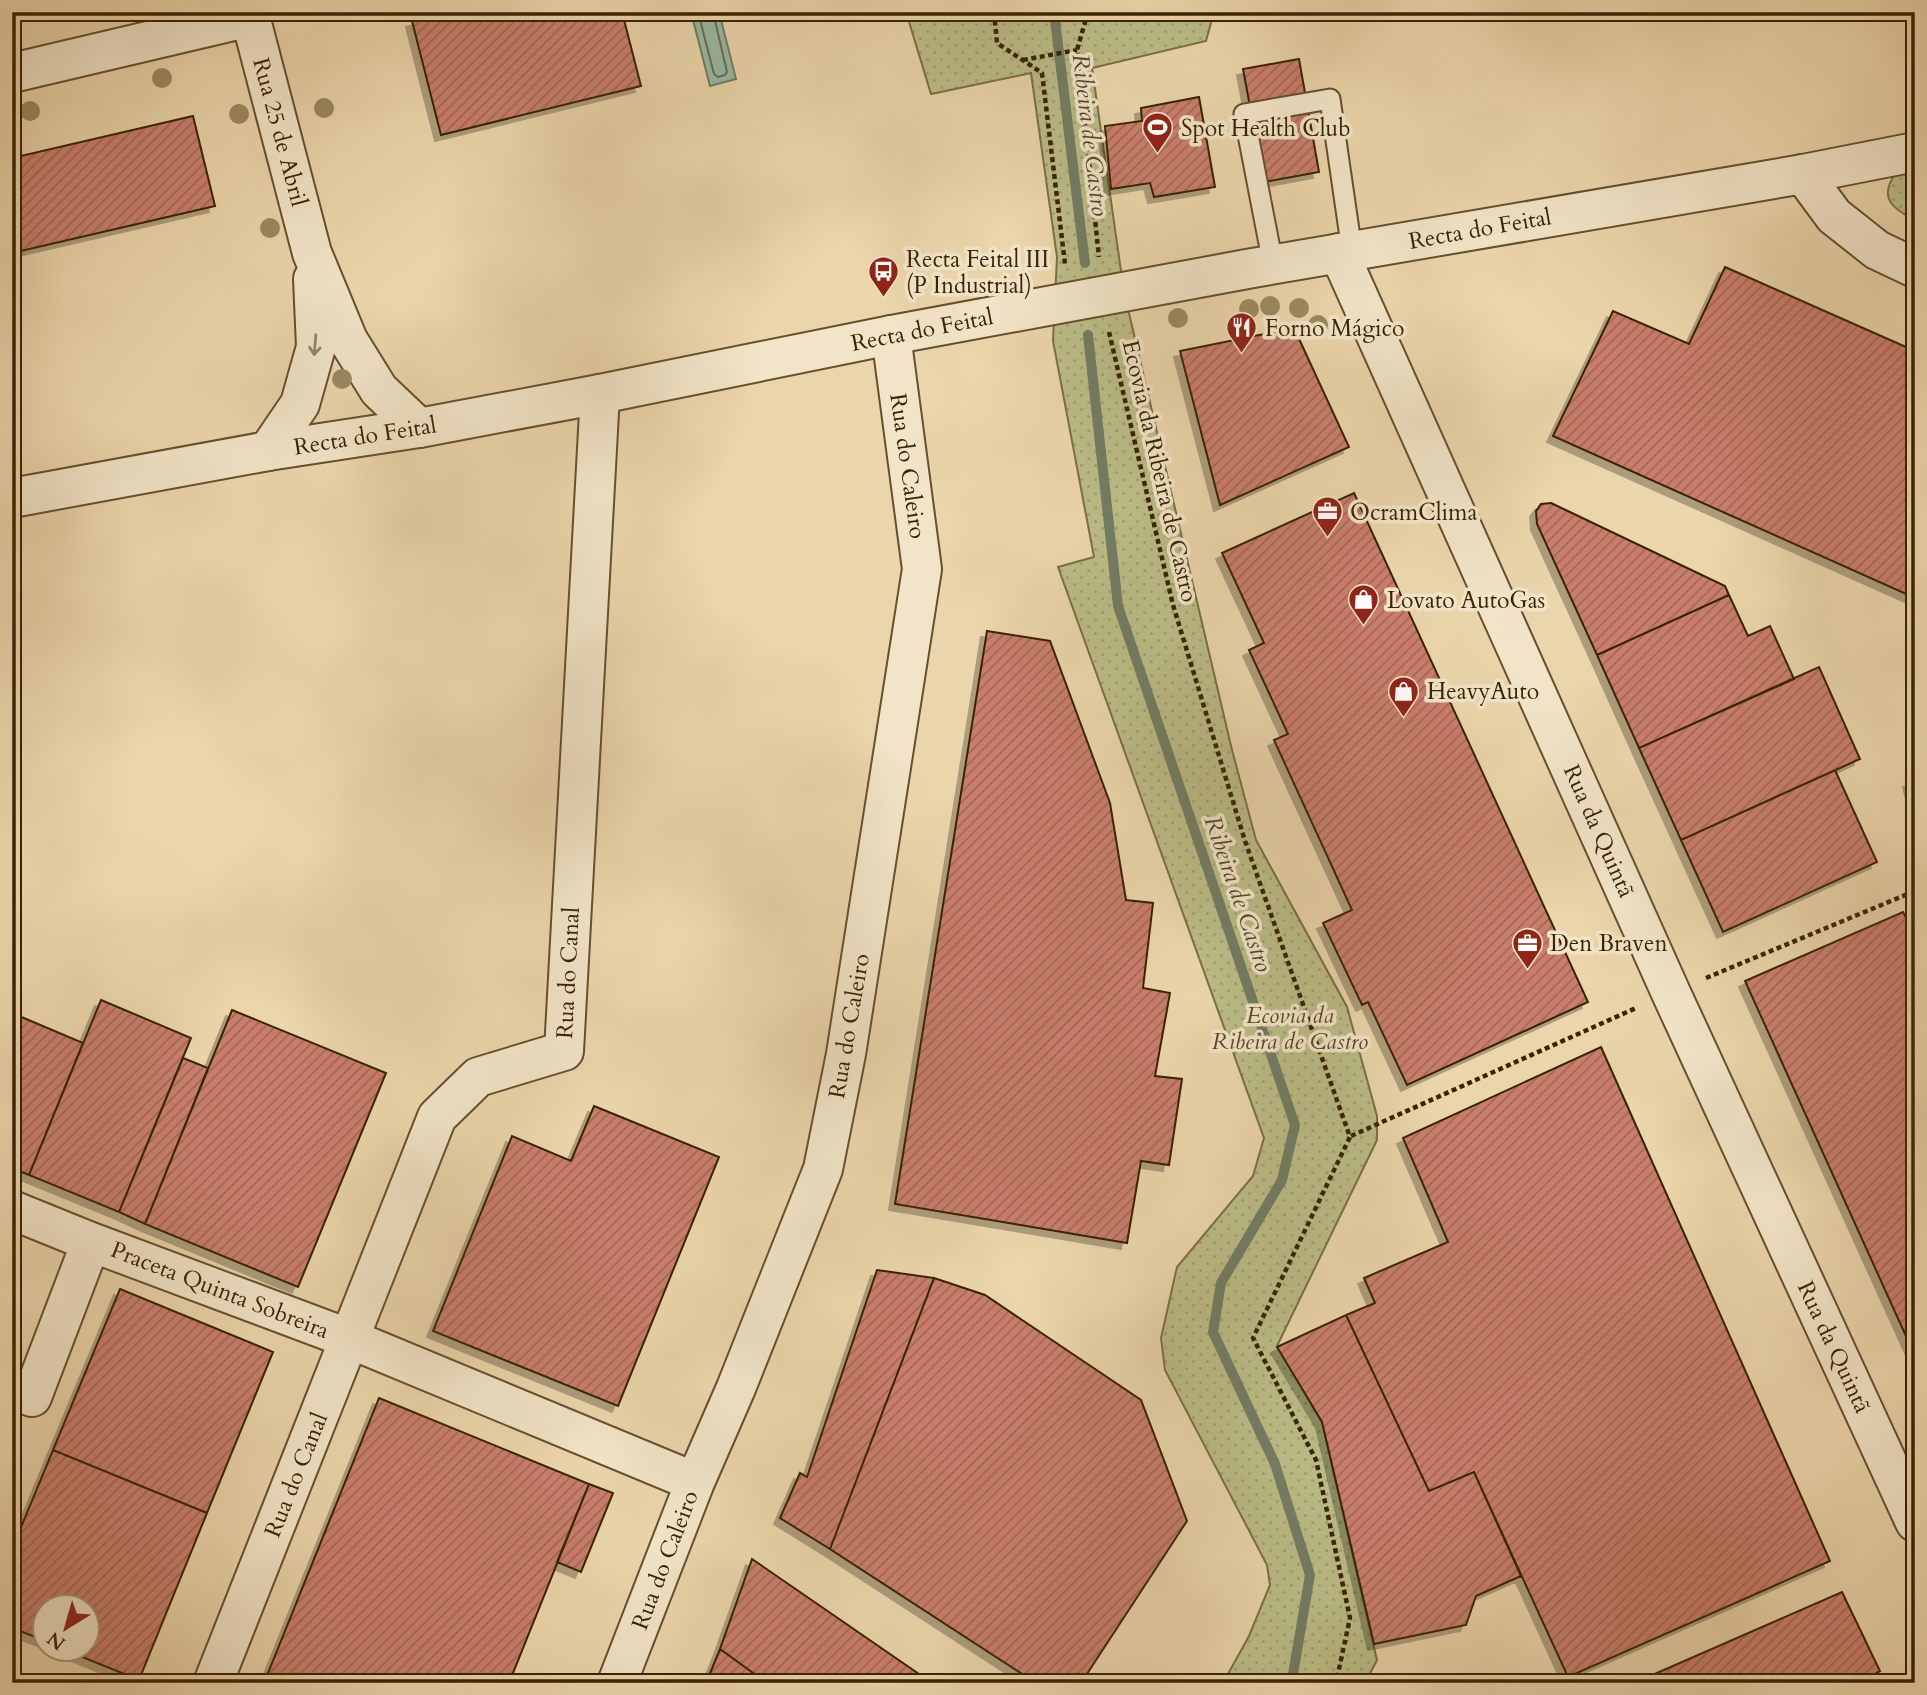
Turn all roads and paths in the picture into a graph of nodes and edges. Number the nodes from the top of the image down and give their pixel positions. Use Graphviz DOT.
graph roads {
  1 [pos="994,12"];
  2 [pos="1088,12"];
  3 [pos="249,15"];
  4 [pos="1077,50"];
  5 [pos="1023,60"];
  6 [pos="12,73"];
  7 [pos="1915,152"];
  8 [pos="1802,174"];
  9 [pos="1346,252"];
  10 [pos="312,253"];
  11 [pos="1273,264"];
  12 [pos="1100,266"];
  13 [pos="1915,268"];
  14 [pos="1066,272"];
  15 [pos="1109,331"];
  16 [pos="891,335"];
  17 [pos="600,394"];
  18 [pos="419,428"];
  19 [pos="268,451"];
  20 [pos="12,498"];
  21 [pos="1915,891"];
  22 [pos="1671,993"];
  23 [pos="1350,1137"];
  24 [pos="12,1210"];
  25 [pos="91,1242"];
  26 [pos="350,1339"];
  27 [pos="12,1389"];
  28 [pos="695,1482"];
  29 [pos="1915,1522"];
  30 [pos="213,1683"];
  31 [pos="617,1683"];
  32 [pos="1336,1683"];
  1 -- 5 [label="path"];
  2 -- 4 [label="path"];
  3 -- 6 [label="street"];
  3 -- 10 [label="street, Rua 25 de Abril"];
  4 -- 5 [label="path"];
  4 -- 12 [label="path"];
  5 -- 14 [label="path"];
  7 -- 8 [label="street, Recta do Feital"];
  8 -- 9 [label="street, Recta do Feital"];
  8 -- 13 [label="street"];
  9 -- 11 [label="street, Recta do Feital"];
  9 -- 11 [label="lane"];
  9 -- 22 [label="street, Rua da Quintã"];
  10 -- 18 [label="street, Rua 25 de Abril"];
  10 -- 19 [label="street, Rua 25 de Abril, one-way"];
  11 -- 16 [label="street, Recta do Feital"];
  15 -- 23 [label="path, Ecovia da Ribeira de Castro"];
  16 -- 17 [label="street, Recta do Feital"];
  16 -- 28 [label="street, Rua do Caleiro"];
  17 -- 18 [label="street, Recta do Feital"];
  17 -- 26 [label="street, Rua do Canal"];
  18 -- 19 [label="street, Recta do Feital"];
  19 -- 20 [label="street, Recta do Feital"];
  21 -- 22 [label="path"];
  22 -- 23 [label="path"];
  22 -- 29 [label="street, Rua da Quintã"];
  23 -- 32 [label="path"];
  24 -- 25 [label="street, Praceta Quinta Sobreira"];
  25 -- 26 [label="street, Praceta Quinta Sobreira"];
  25 -- 27 [label="street, Praceta Quinta Sobreira"];
  26 -- 28 [label="street, Praceta Quinta Sobreira"];
  26 -- 30 [label="street, Rua do Canal"];
  28 -- 31 [label="street, Rua do Caleiro"];
}
